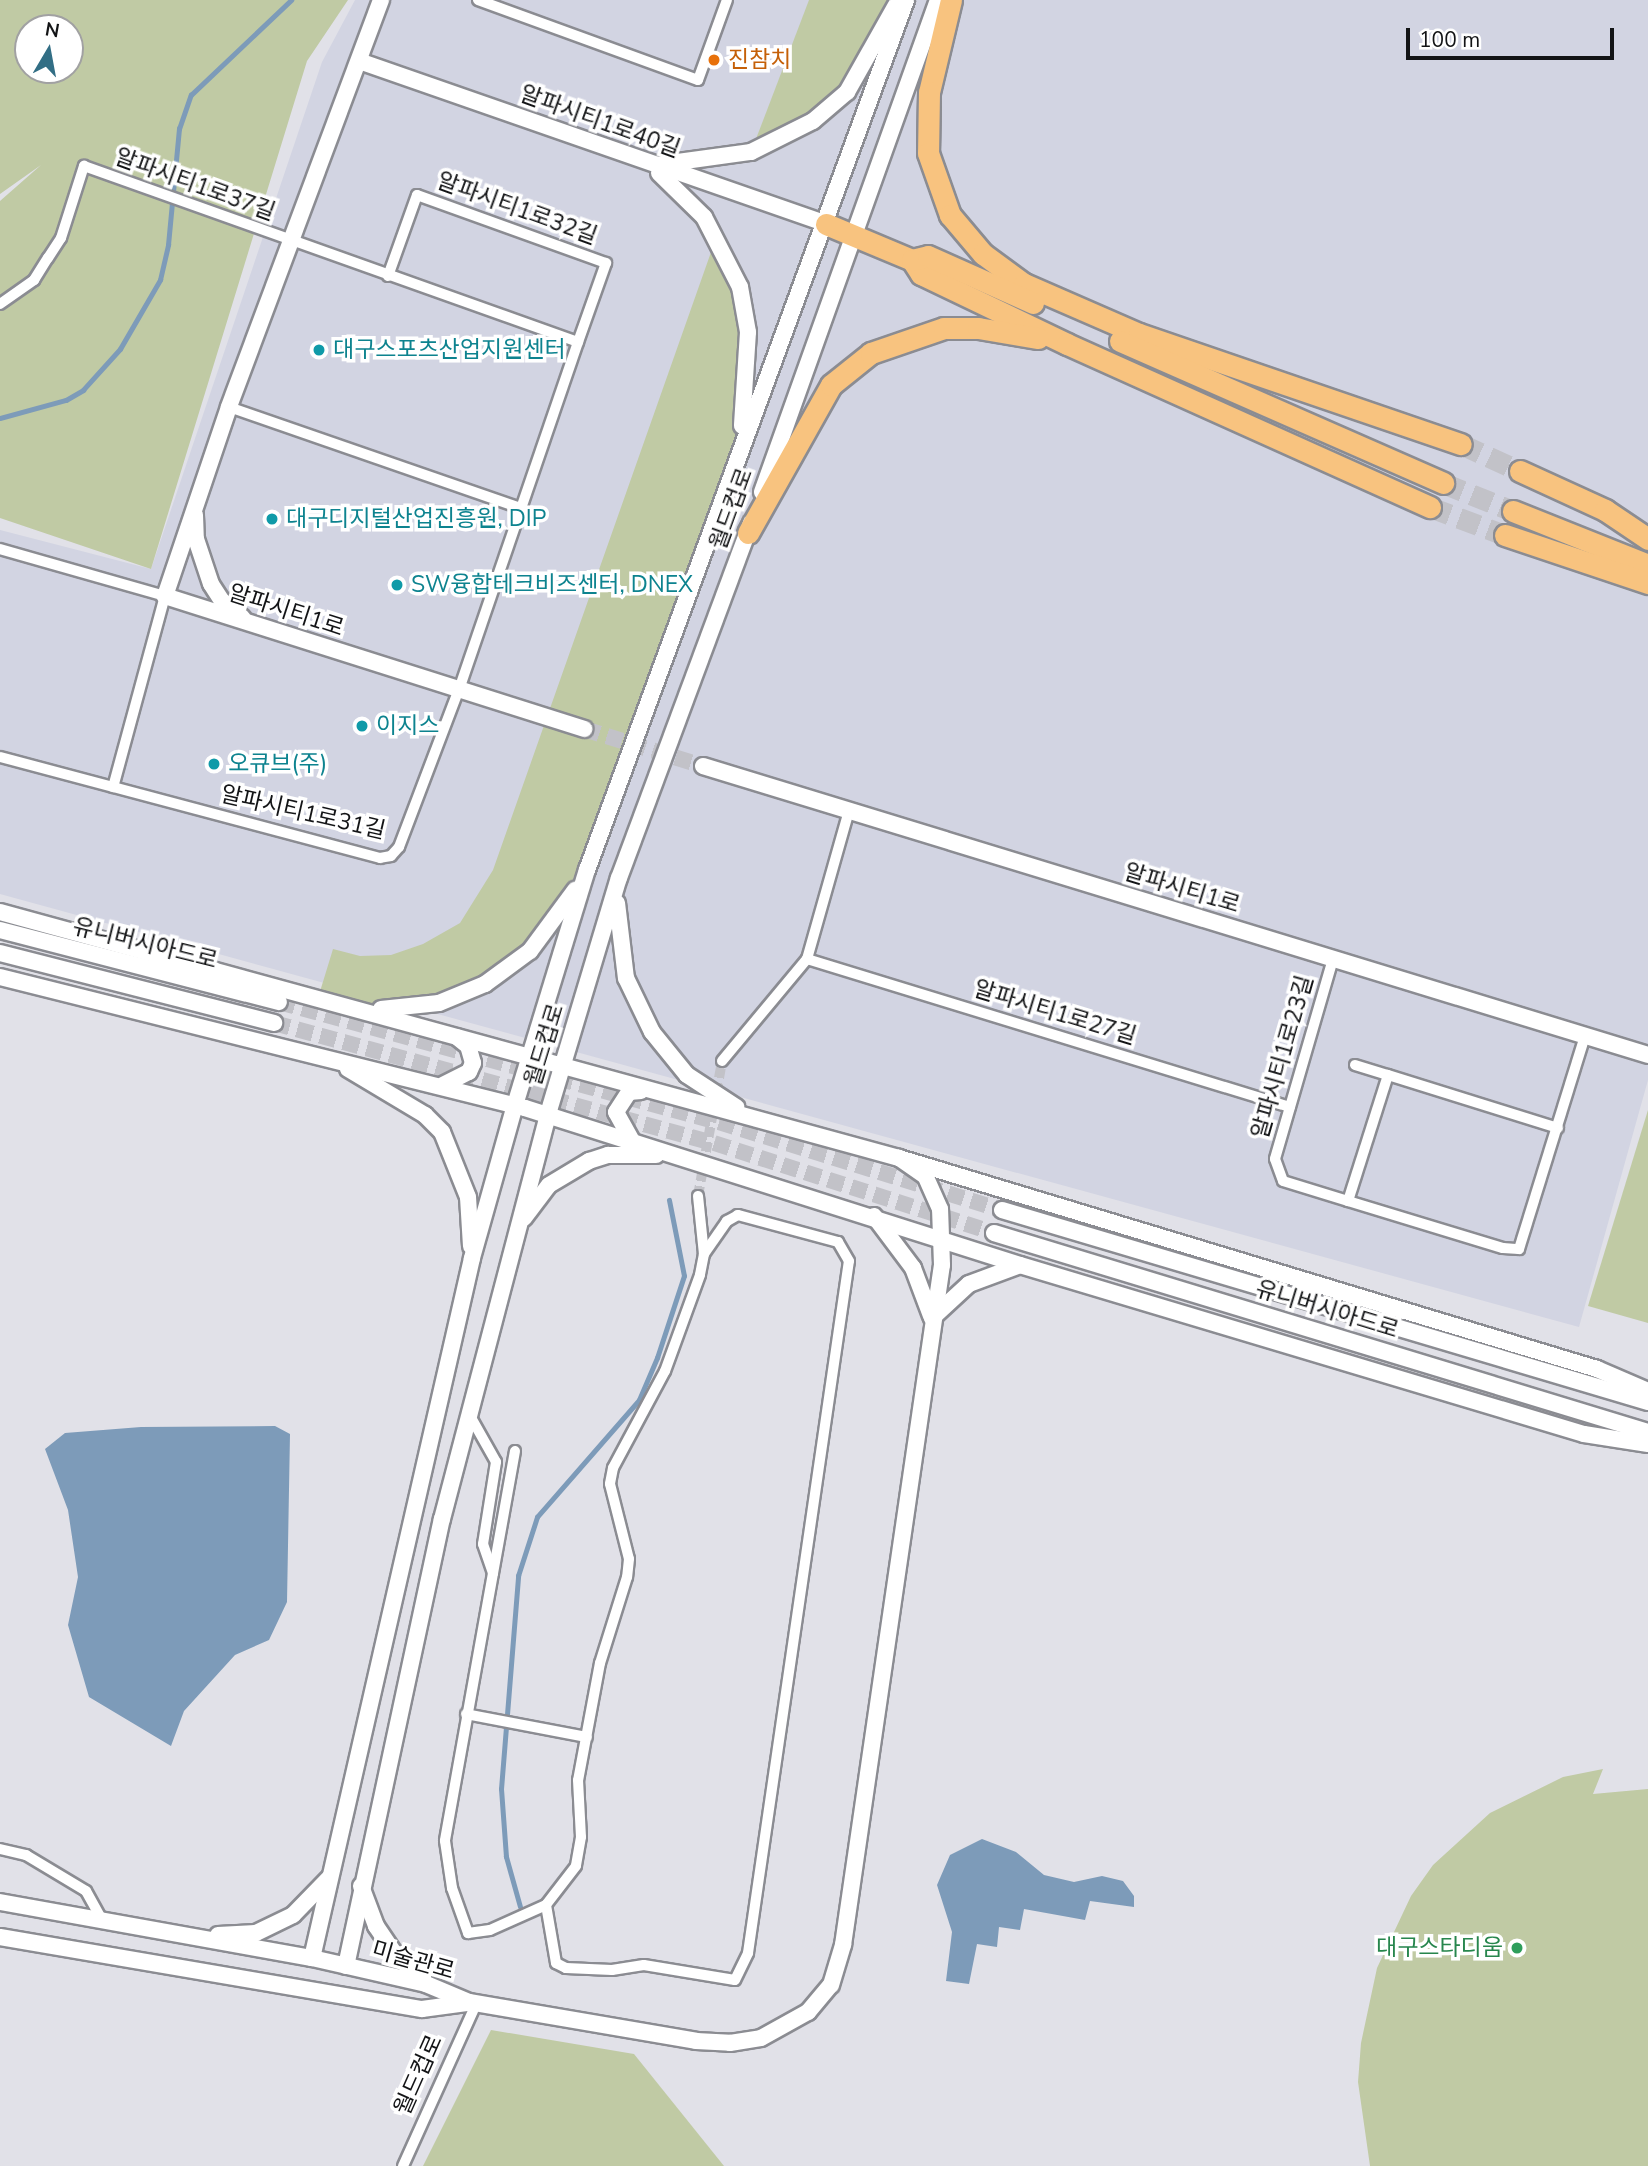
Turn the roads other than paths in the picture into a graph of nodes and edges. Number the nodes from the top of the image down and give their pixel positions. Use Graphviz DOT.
graph roads {
  1 [pos="381,0"];
  2 [pos="478,0"];
  3 [pos="727,0"];
  4 [pos="899,0"];
  5 [pos="906,0"];
  6 [pos="938,0"];
  7 [pos="951,0"];
  8 [pos="359,61"];
  9 [pos="642,162"];
  10 [pos="826,224"];
  11 [pos="853,235"];
  12 [pos="290,243"];
  13 [pos="912,260"];
  14 [pos="388,276"];
  15 [pos="0,304"];
  16 [pos="578,342"];
  17 [pos="1067,344"];
  18 [pos="229,407"];
  19 [pos="1461,444"];
  20 [pos="741,445"];
  21 [pos="1520,471"];
  22 [pos="1443,483"];
  23 [pos="195,502"];
  24 [pos="1430,507"];
  25 [pos="520,508"];
  26 [pos="1513,512"];
  27 [pos="748,533"];
  28 [pos="1505,535"];
  29 [pos="1648,539"];
  30 [pos="0,549"];
  31 [pos="1648,565"];
  32 [pos="1648,583"];
  33 [pos="165,596"];
  34 [pos="249,623"];
  35 [pos="459,690"];
  36 [pos="584,729"];
  37 [pos="0,757"];
  38 [pos="703,766"];
  39 [pos="113,787"];
  40 [pos="849,811"];
  41 [pos="587,870"];
  42 [pos="619,878"];
  43 [pos="0,912"];
  44 [pos="0,930"];
  45 [pos="0,953"];
  46 [pos="807,959"];
  47 [pos="1333,959"];
  48 [pos="0,977"];
  49 [pos="279,1002"];
  50 [pos="343,1004"];
  51 [pos="274,1023"];
  52 [pos="455,1035"];
  53 [pos="1585,1036"];
  54 [pos="1648,1055"];
  55 [pos="530,1057"];
  56 [pos="334,1060"];
  57 [pos="722,1061"];
  58 [pos="1355,1065"];
  59 [pos="562,1067"];
  60 [pos="1388,1075"];
  61 [pos="443,1085"];
  62 [pos="647,1091"];
  63 [pos="515,1105"];
  64 [pos="1290,1107"];
  65 [pos="548,1114"];
  66 [pos="753,1117"];
  67 [pos="1558,1128"];
  68 [pos="632,1141"];
  69 [pos="690,1156"];
  70 [pos="899,1158"];
  71 [pos="698,1196"];
  72 [pos="1348,1201"];
  73 [pos="1002,1210"];
  74 [pos="874,1216"];
  75 [pos="515,1232"];
  76 [pos="994,1233"];
  77 [pos="944,1238"];
  78 [pos="704,1254"];
  79 [pos="472,1258"];
  80 [pos="1020,1265"];
  81 [pos="932,1318"];
  82 [pos="1648,1391"];
  83 [pos="1648,1402"];
  84 [pos="469,1411"];
  85 [pos="1648,1432"];
  86 [pos="478,1433"];
  87 [pos="1648,1444"];
  88 [pos="460,1446"];
  89 [pos="515,1451"];
  90 [pos="493,1573"];
  91 [pos="466,1714"];
  92 [pos="587,1737"];
  93 [pos="0,1849"];
  94 [pos="330,1878"];
  95 [pos="361,1884"];
  96 [pos="0,1902"];
  97 [pos="546,1905"];
  98 [pos="102,1920"];
  99 [pos="151,1929"];
  100 [pos="0,1937"];
  101 [pos="312,1958"];
  102 [pos="346,1966"];
  103 [pos="426,1984"];
  104 [pos="473,2003"];
  105 [pos="402,2166"];
  1 -- 8 [label="main road"];
  2 -- 3 [label="street"];
  4 -- 9 [label="main road"];
  5 -- 10 [label="main road, 월드컵로"];
  6 -- 11 [label="main road, 월드컵로"];
  7 -- 19 [label="highway"];
  8 -- 9 [label="main road, 알파시티1로40길"];
  8 -- 12 [label="main road"];
  9 -- 10 [label="main road, 알파시티1로40길"];
  9 -- 20 [label="main road"];
  10 -- 11 [label="highway"];
  10 -- 20 [label="main road, 월드컵로"];
  11 -- 13 [label="highway"];
  11 -- 27 [label="main road, 월드컵로"];
  12 -- 14 [label="street"];
  12 -- 15 [label="street, 알파시티1로37길"];
  12 -- 18 [label="main road"];
  13 -- 17 [label="highway"];
  13 -- 22 [label="highway"];
  14 -- 16 [label="street"];
  14 -- 16 [label="street, 알파시티1로32길"];
  16 -- 25 [label="street, 알파시티1로32길"];
  17 -- 24 [label="highway"];
  17 -- 27 [label="highway"];
  18 -- 23 [label="main road"];
  18 -- 25 [label="street"];
  20 -- 41 [label="main road, 월드컵로"];
  21 -- 29 [label="highway"];
  23 -- 33 [label="main road"];
  23 -- 34 [label="main road"];
  25 -- 35 [label="street, 알파시티1로32길"];
  26 -- 31 [label="highway"];
  27 -- 42 [label="main road, 월드컵로"];
  28 -- 32 [label="highway"];
  30 -- 33 [label="street"];
  33 -- 34 [label="main road, 알파시티1로"];
  33 -- 39 [label="street"];
  34 -- 35 [label="main road, 알파시티1로"];
  35 -- 36 [label="main road, 알파시티1로"];
  35 -- 39 [label="street, 알파시티1로31길"];
  37 -- 39 [label="street, 알파시티1로31길"];
  38 -- 40 [label="main road, 알파시티1로"];
  40 -- 46 [label="street"];
  40 -- 47 [label="main road, 알파시티1로"];
  41 -- 50 [label="main road"];
  41 -- 55 [label="main road, 월드컵로"];
  42 -- 59 [label="main road, 월드컵로"];
  42 -- 66 [label="main road"];
  43 -- 50 [label="main road"];
  44 -- 49 [label="main road, 유니버시아드로"];
  45 -- 51 [label="main road, 유니버시아드로"];
  46 -- 57 [label="street"];
  46 -- 64 [label="street, 알파시티1로27길"];
  47 -- 53 [label="main road, 알파시티1로"];
  47 -- 64 [label="street, 알파시티1로23길"];
  48 -- 56 [label="main road"];
  50 -- 52 [label="main road"];
  52 -- 55 [label="main road"];
  52 -- 61 [label="main road"];
  53 -- 54 [label="main road, 알파시티1로"];
  53 -- 67 [label="street, 알파시티1로23길"];
  55 -- 59 [label="main road"];
  55 -- 63 [label="main road, 월드컵로"];
  56 -- 61 [label="main road"];
  56 -- 79 [label="main road"];
  58 -- 60 [label="street"];
  59 -- 62 [label="main road"];
  59 -- 65 [label="main road, 월드컵로"];
  60 -- 67 [label="street"];
  60 -- 72 [label="street"];
  61 -- 63 [label="main road"];
  62 -- 66 [label="main road"];
  62 -- 68 [label="main road"];
  63 -- 65 [label="main road"];
  63 -- 79 [label="main road, 월드컵로"];
  64 -- 72 [label="street, 알파시티1로23길"];
  65 -- 68 [label="main road"];
  65 -- 75 [label="main road, 월드컵로"];
  66 -- 70 [label="main road"];
  67 -- 72 [label="street, 알파시티1로23길"];
  68 -- 69 [label="main road"];
  69 -- 74 [label="main road"];
  69 -- 75 [label="main road"];
  70 -- 77 [label="main road"];
  70 -- 82 [label="main road"];
  71 -- 78 [label="street"];
  73 -- 83 [label="main road, 유니버시아드로"];
  74 -- 77 [label="main road"];
  74 -- 81 [label="main road"];
  75 -- 84 [label="main road, 월드컵로"];
  76 -- 85 [label="main road, 유니버시아드로"];
  77 -- 80 [label="main road"];
  77 -- 81 [label="main road"];
  78 -- 92 [label="street"];
  78 -- 97 [label="street"];
  79 -- 94 [label="main road"];
  80 -- 81 [label="main road"];
  80 -- 87 [label="main road"];
  81 -- 104 [label="main road"];
  84 -- 86 [label="street"];
  84 -- 88 [label="main road, 월드컵로"];
  86 -- 88 [label="street"];
  86 -- 90 [label="street"];
  88 -- 95 [label="main road, 월드컵로"];
  89 -- 90 [label="street"];
  90 -- 91 [label="street"];
  91 -- 92 [label="street"];
  91 -- 97 [label="street"];
  92 -- 97 [label="street"];
  93 -- 98 [label="street"];
  94 -- 99 [label="main road"];
  94 -- 101 [label="main road"];
  95 -- 102 [label="main road, 월드컵로"];
  95 -- 103 [label="main road"];
  96 -- 98 [label="main road, 미술관로"];
  98 -- 99 [label="main road, 미술관로"];
  99 -- 101 [label="main road, 미술관로"];
  100 -- 104 [label="main road, 미술관로"];
  101 -- 102 [label="main road, 미술관로"];
  102 -- 103 [label="main road, 미술관로"];
  103 -- 104 [label="main road, 미술관로"];
  104 -- 105 [label="street, 월드컵로"];
}
